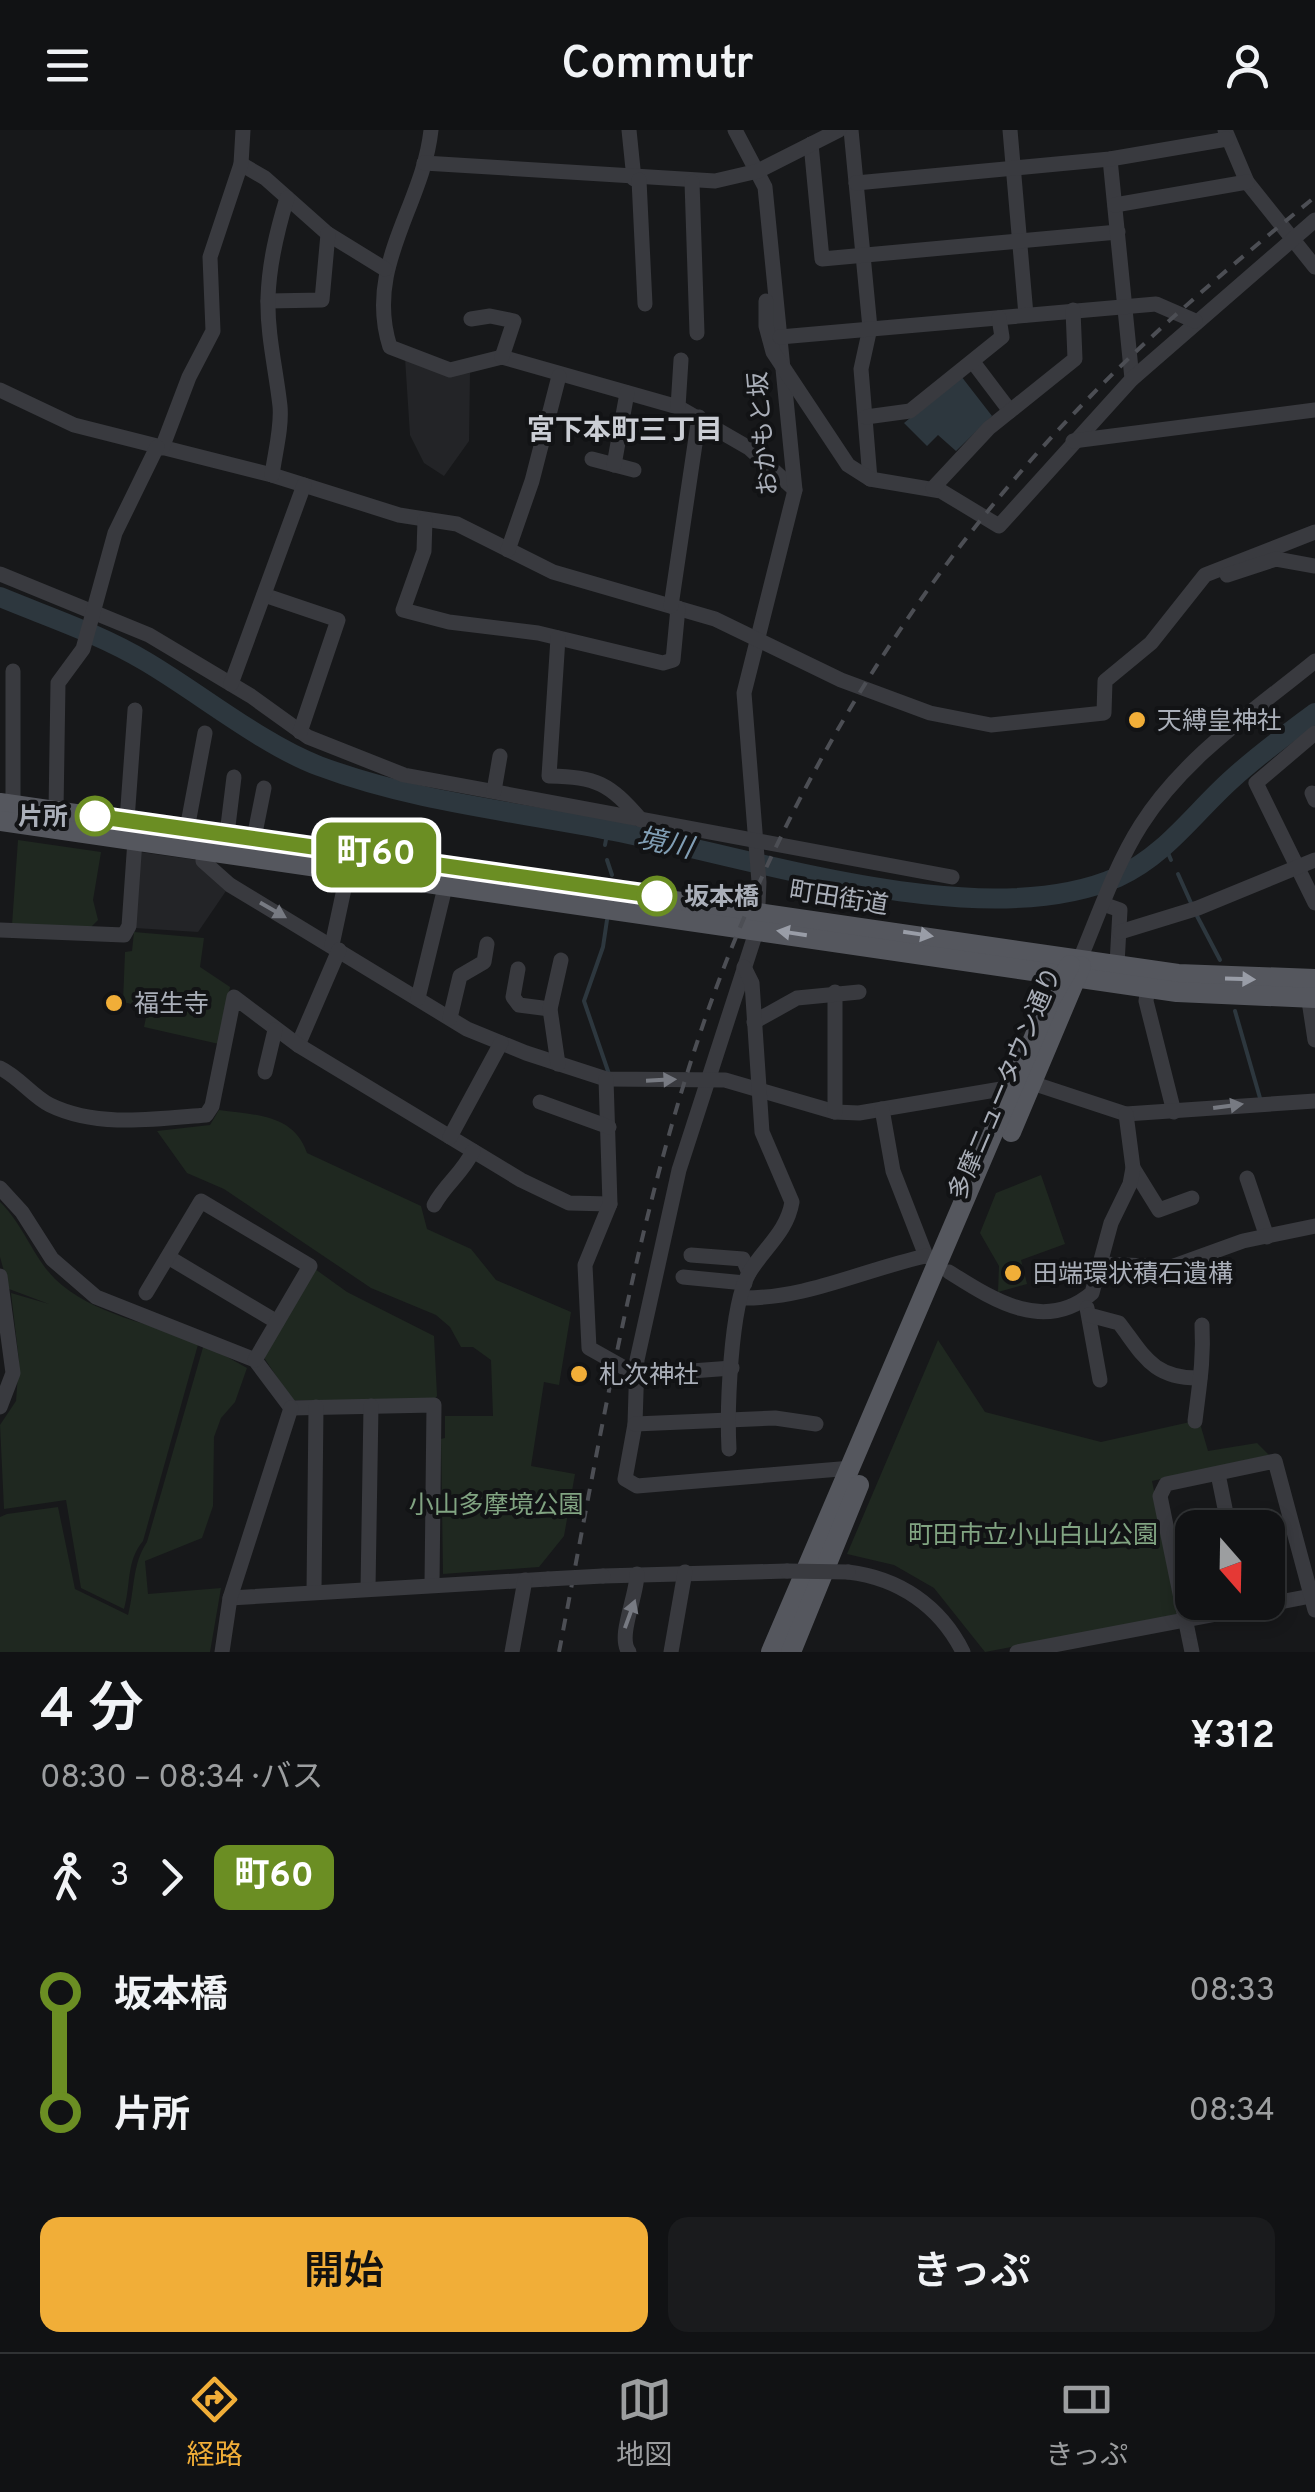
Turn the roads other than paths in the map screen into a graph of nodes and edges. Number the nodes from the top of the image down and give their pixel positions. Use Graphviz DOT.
graph roads {
  1 [pos="243,130"];
  2 [pos="431,130"];
  3 [pos="629,130"];
  4 [pos="736,130"];
  5 [pos="839,130"];
  6 [pos="850,130"];
  7 [pos="1010,130"];
  8 [pos="1226,134"];
  9 [pos="811,144"];
  10 [pos="1110,159"];
  11 [pos="424,163"];
  12 [pos="241,164"];
  13 [pos="1012,168"];
  14 [pos="758,171"];
  15 [pos="637,179"];
  16 [pos="692,182"];
  17 [pos="1247,182"];
  18 [pos="856,183"];
  19 [pos="287,198"];
  20 [pos="1115,204"];
  21 [pos="1315,220"];
  22 [pos="1118,232"];
  23 [pos="328,234"];
  24 [pos="1293,238"];
  25 [pos="1018,242"];
  26 [pos="863,256"];
  27 [pos="1315,266"];
  28 [pos="386,269"];
  29 [pos="774,289"];
  30 [pos="268,301"];
  31 [pos="644,304"];
  32 [pos="1125,307"];
  33 [pos="1073,310"];
  34 [pos="1026,315"];
  35 [pos="999,318"];
  36 [pos="471,319"];
  37 [pos="1195,320"];
  38 [pos="870,328"];
  39 [pos="698,333"];
  40 [pos="780,337"];
  41 [pos="502,356"];
  42 [pos="681,360"];
  43 [pos="973,362"];
  44 [pos="782,368"];
  45 [pos="559,376"];
  46 [pos="1132,379"];
  47 [pos="0,393"];
  48 [pos="626,393"];
  49 [pos="678,407"];
  50 [pos="1315,410"];
  51 [pos="1010,411"];
  52 [pos="698,417"];
  53 [pos="866,417"];
  54 [pos="1074,441"];
  55 [pos="159,447"];
  56 [pos="592,459"];
  57 [pos="614,464"];
  58 [pos="634,470"];
  59 [pos="272,475"];
  60 [pos="870,478"];
  61 [pos="304,485"];
  62 [pos="933,488"];
  63 [pos="795,490"];
  64 [pos="425,520"];
  65 [pos="1315,532"];
  66 [pos="508,550"];
  67 [pos="1315,566"];
  68 [pos="0,574"];
  69 [pos="1195,588"];
  70 [pos="264,594"];
  71 [pos="675,607"];
  72 [pos="93,614"];
  73 [pos="558,638"];
  74 [pos="754,641"];
  75 [pos="1315,661"];
  76 [pos="13,671"];
  77 [pos="231,684"];
  78 [pos="135,710"];
  79 [pos="300,732"];
  80 [pos="205,733"];
  81 [pos="1315,733"];
  82 [pos="500,756"];
  83 [pos="568,776"];
  84 [pos="234,777"];
  85 [pos="264,788"];
  86 [pos="494,791"];
  87 [pos="544,801"];
  88 [pos="56,810"];
  89 [pos="7,813"];
  90 [pos="641,820"];
  91 [pos="131,830"];
  92 [pos="206,836"];
  93 [pos="254,838"];
  94 [pos="756,844"];
  95 [pos="1315,860"];
  96 [pos="350,861"];
  97 [pos="1297,869"];
  98 [pos="448,875"];
  99 [pos="952,876"];
  100 [pos="1315,903"];
  101 [pos="1104,904"];
  102 [pos="758,919"];
  103 [pos="0,930"];
  104 [pos="1120,932"];
  105 [pos="487,944"];
  106 [pos="336,948"];
  107 [pos="562,960"];
  108 [pos="1117,964"];
  109 [pos="744,967"];
  110 [pos="518,969"];
  111 [pos="1073,970"];
  112 [pos="1148,987"];
  113 [pos="1311,989"];
  114 [pos="834,992"];
  115 [pos="859,992"];
  116 [pos="418,998"];
  117 [pos="550,1009"];
  118 [pos="450,1018"];
  119 [pos="754,1022"];
  120 [pos="276,1030"];
  121 [pos="1315,1040"];
  122 [pos="500,1043"];
  123 [pos="298,1045"];
  124 [pos="558,1064"];
  125 [pos="0,1068"];
  126 [pos="265,1072"];
  127 [pos="706,1077"];
  128 [pos="606,1079"];
  129 [pos="1023,1085"];
  130 [pos="756,1088"];
  131 [pos="1315,1101"];
  132 [pos="540,1102"];
  133 [pos="882,1110"];
  134 [pos="834,1112"];
  135 [pos="1174,1112"];
  136 [pos="1126,1114"];
  137 [pos="609,1128"];
  138 [pos="450,1137"];
  139 [pos="473,1151"];
  140 [pos="1133,1168"];
  141 [pos="1247,1178"];
  142 [pos="0,1188"];
  143 [pos="435,1193"];
  144 [pos="1192,1198"];
  145 [pos="610,1204"];
  146 [pos="1315,1226"];
  147 [pos="1267,1237"];
  148 [pos="691,1255"];
  149 [pos="168,1257"];
  150 [pos="939,1263"];
  151 [pos="1102,1264"];
  152 [pos="0,1276"];
  153 [pos="683,1276"];
  154 [pos="745,1284"];
  155 [pos="146,1293"];
  156 [pos="1087,1307"];
  157 [pos="277,1322"];
  158 [pos="1202,1325"];
  159 [pos="255,1360"];
  160 [pos="732,1368"];
  161 [pos="637,1375"];
  162 [pos="1200,1378"];
  163 [pos="1100,1380"];
  164 [pos="371,1406"];
  165 [pos="0,1407"];
  166 [pos="316,1407"];
  167 [pos="292,1408"];
  168 [pos="727,1418"];
  169 [pos="1196,1421"];
  170 [pos="636,1424"];
  171 [pos="816,1424"];
  172 [pos="729,1450"];
  173 [pos="852,1468"];
  174 [pos="1218,1474"];
  175 [pos="1225,1510"];
  176 [pos="1175,1570"];
  177 [pos="685,1572"];
  178 [pos="637,1574"];
  179 [pos="524,1580"];
  180 [pos="432,1585"];
  181 [pos="368,1589"];
  182 [pos="314,1592"];
  183 [pos="230,1598"];
  184 [pos="1285,1603"];
  185 [pos="1313,1603"];
  186 [pos="1180,1620"];
  187 [pos="1185,1620"];
  188 [pos="222,1652"];
  189 [pos="512,1652"];
  190 [pos="629,1652"];
  191 [pos="671,1652"];
  192 [pos="771,1652"];
  193 [pos="791,1652"];
  194 [pos="962,1652"];
  195 [pos="1017,1652"];
  196 [pos="1192,1652"];
  1 -- 12 [label="street"];
  2 -- 11 [label="street"];
  3 -- 15 [label="street"];
  4 -- 14 [label="street"];
  5 -- 9 [label="street"];
  6 -- 18 [label="street"];
  7 -- 13 [label="street"];
  8 -- 10 [label="street"];
  8 -- 17 [label="street"];
  9 -- 14 [label="street"];
  9 -- 26 [label="street"];
  10 -- 13 [label="street"];
  10 -- 20 [label="street"];
  11 -- 15 [label="street"];
  11 -- 28 [label="street"];
  12 -- 19 [label="street"];
  12 -- 55 [label="street"];
  13 -- 18 [label="street"];
  13 -- 25 [label="street"];
  14 -- 16 [label="street"];
  14 -- 29 [label="street"];
  15 -- 16 [label="street"];
  15 -- 31 [label="street"];
  16 -- 39 [label="street"];
  17 -- 20 [label="street"];
  17 -- 24 [label="street"];
  18 -- 26 [label="street"];
  19 -- 23 [label="street"];
  19 -- 30 [label="street"];
  20 -- 22 [label="street"];
  21 -- 24 [label="street"];
  22 -- 25 [label="street"];
  22 -- 32 [label="street"];
  23 -- 28 [label="street"];
  23 -- 30 [label="street"];
  24 -- 27 [label="street"];
  24 -- 37 [label="street"];
  25 -- 26 [label="street"];
  25 -- 34 [label="street"];
  26 -- 38 [label="street"];
  28 -- 41 [label="street"];
  29 -- 40 [label="street, おかもと坂"];
  29 -- 44 [label="street"];
  30 -- 59 [label="street"];
  32 -- 33 [label="street"];
  32 -- 37 [label="street"];
  32 -- 46 [label="street"];
  33 -- 34 [label="street"];
  33 -- 51 [label="street"];
  34 -- 35 [label="street"];
  35 -- 38 [label="street"];
  35 -- 43 [label="street"];
  36 -- 41 [label="street"];
  37 -- 46 [label="street"];
  38 -- 40 [label="street"];
  38 -- 53 [label="street"];
  40 -- 44 [label="street, おかもと坂"];
  41 -- 45 [label="street"];
  42 -- 49 [label="street"];
  43 -- 51 [label="street"];
  43 -- 53 [label="street"];
  44 -- 60 [label="street"];
  44 -- 63 [label="street, おかもと坂"];
  45 -- 48 [label="street"];
  45 -- 66 [label="street"];
  46 -- 54 [label="street"];
  47 -- 55 [label="street"];
  48 -- 49 [label="street"];
  48 -- 57 [label="street"];
  49 -- 52 [label="street"];
  50 -- 54 [label="street"];
  51 -- 62 [label="street"];
  52 -- 63 [label="street"];
  52 -- 71 [label="street"];
  53 -- 60 [label="street"];
  54 -- 62 [label="street"];
  55 -- 59 [label="street"];
  55 -- 72 [label="street"];
  56 -- 57 [label="street"];
  57 -- 58 [label="street"];
  59 -- 61 [label="street"];
  60 -- 62 [label="street"];
  61 -- 64 [label="street"];
  61 -- 70 [label="street"];
  63 -- 74 [label="street, おかもと坂"];
  64 -- 66 [label="street"];
  64 -- 73 [label="street"];
  65 -- 69 [label="street"];
  66 -- 71 [label="street"];
  67 -- 69 [label="street"];
  68 -- 72 [label="street"];
  69 -- 74 [label="street"];
  70 -- 77 [label="street"];
  70 -- 79 [label="street"];
  71 -- 73 [label="street"];
  71 -- 74 [label="street"];
  72 -- 77 [label="street"];
  72 -- 88 [label="street"];
  73 -- 83 [label="street"];
  74 -- 94 [label="street, おかもと坂"];
  75 -- 101 [label="street"];
  76 -- 89 [label="street"];
  77 -- 79 [label="street"];
  78 -- 91 [label="street"];
  79 -- 86 [label="street"];
  80 -- 92 [label="street"];
  81 -- 97 [label="street"];
  82 -- 86 [label="street"];
  83 -- 87 [label="street"];
  83 -- 90 [label="street"];
  84 -- 92 [label="street"];
  85 -- 93 [label="street"];
  86 -- 87 [label="street"];
  87 -- 90 [label="street"];
  88 -- 89 [label="main road, 町田街道"];
  88 -- 91 [label="main road, 町田街道"];
  89 -- 91 [label="main road, 町田街道"];
  90 -- 94 [label="street"];
  91 -- 92 [label="main road, 町田街道"];
  91 -- 103 [label="street"];
  92 -- 93 [label="main road, 町田街道"];
  92 -- 96 [label="main road, 町田街道"];
  92 -- 106 [label="street, one-way"];
  93 -- 96 [label="main road, 町田街道"];
  94 -- 99 [label="street"];
  94 -- 102 [label="street"];
  95 -- 97 [label="street"];
  96 -- 98 [label="main road, 町田街道"];
  96 -- 106 [label="street"];
  97 -- 100 [label="street"];
  97 -- 104 [label="street"];
  98 -- 102 [label="main road, 町田街道"];
  98 -- 116 [label="street"];
  101 -- 104 [label="street"];
  101 -- 111 [label="street"];
  102 -- 109 [label="street"];
  102 -- 111 [label="main road, 町田街道"];
  104 -- 108 [label="street"];
  105 -- 118 [label="street"];
  106 -- 116 [label="street"];
  106 -- 123 [label="street"];
  107 -- 117 [label="street"];
  108 -- 111 [label="main road, 町田街道"];
  108 -- 113 [label="main road, 町田街道, one-way"];
  109 -- 119 [label="street"];
  109 -- 127 [label="street"];
  110 -- 117 [label="street"];
  111 -- 112 [label="main road, 町田街道"];
  111 -- 129 [label="main road, 多摩ニュータウン通り"];
  112 -- 113 [label="main road, 町田街道"];
  112 -- 135 [label="street"];
  113 -- 121 [label="street"];
  114 -- 115 [label="street"];
  114 -- 119 [label="street"];
  114 -- 134 [label="street"];
  116 -- 118 [label="street"];
  117 -- 124 [label="street"];
  118 -- 122 [label="street"];
  119 -- 130 [label="street"];
  120 -- 123 [label="street"];
  120 -- 125 [label="street"];
  120 -- 126 [label="street"];
  122 -- 124 [label="street"];
  122 -- 138 [label="street"];
  123 -- 138 [label="street"];
  124 -- 128 [label="street"];
  128 -- 127 [label="street, one-way"];
  127 -- 130 [label="street"];
  127 -- 161 [label="street"];
  128 -- 137 [label="street"];
  129 -- 133 [label="street"];
  129 -- 136 [label="street"];
  129 -- 150 [label="main road, 多摩ニュータウン通り"];
  130 -- 134 [label="street"];
  130 -- 154 [label="street"];
  135 -- 131 [label="street, one-way"];
  132 -- 137 [label="street"];
  133 -- 134 [label="street"];
  133 -- 150 [label="street"];
  135 -- 136 [label="street"];
  136 -- 140 [label="street"];
  137 -- 145 [label="street"];
  138 -- 139 [label="street"];
  139 -- 143 [label="street"];
  139 -- 145 [label="street"];
  140 -- 144 [label="street"];
  140 -- 151 [label="street"];
  141 -- 147 [label="street"];
  142 -- 159 [label="street"];
  145 -- 161 [label="street"];
  146 -- 147 [label="street"];
  147 -- 151 [label="street"];
  148 -- 154 [label="street"];
  149 -- 155 [label="street"];
  149 -- 157 [label="street"];
  149 -- 157 [label="street"];
  150 -- 154 [label="street"];
  150 -- 156 [label="street"];
  150 -- 173 [label="main road, 多摩ニュータウン通り"];
  150 -- 193 [label="main road, 多摩ニュータウン通り"];
  151 -- 156 [label="street"];
  152 -- 165 [label="street"];
  153 -- 154 [label="street"];
  154 -- 160 [label="street"];
  156 -- 162 [label="street"];
  156 -- 163 [label="street"];
  157 -- 159 [label="street"];
  158 -- 162 [label="street"];
  159 -- 167 [label="street"];
  160 -- 161 [label="street"];
  160 -- 168 [label="street"];
  161 -- 170 [label="street"];
  162 -- 169 [label="street"];
  164 -- 166 [label="street"];
  164 -- 180 [label="street"];
  164 -- 181 [label="street"];
  166 -- 167 [label="street"];
  166 -- 182 [label="street"];
  167 -- 183 [label="street"];
  168 -- 170 [label="street"];
  168 -- 171 [label="street"];
  168 -- 172 [label="street"];
  170 -- 173 [label="street"];
  173 -- 192 [label="main road, 多摩ニュータウン通り"];
  174 -- 175 [label="street"];
  174 -- 176 [label="street"];
  174 -- 185 [label="street"];
  177 -- 178 [label="street"];
  177 -- 191 [label="street"];
  177 -- 194 [label="street, bridge"];
  178 -- 179 [label="street, bridge"];
  190 -- 178 [label="street, one-way"];
  179 -- 180 [label="street"];
  179 -- 189 [label="street"];
  180 -- 181 [label="street"];
  181 -- 182 [label="street"];
  182 -- 183 [label="street"];
  183 -- 188 [label="street"];
  184 -- 185 [label="street"];
  186 -- 195 [label="street"];
  187 -- 196 [label="street"];
}
